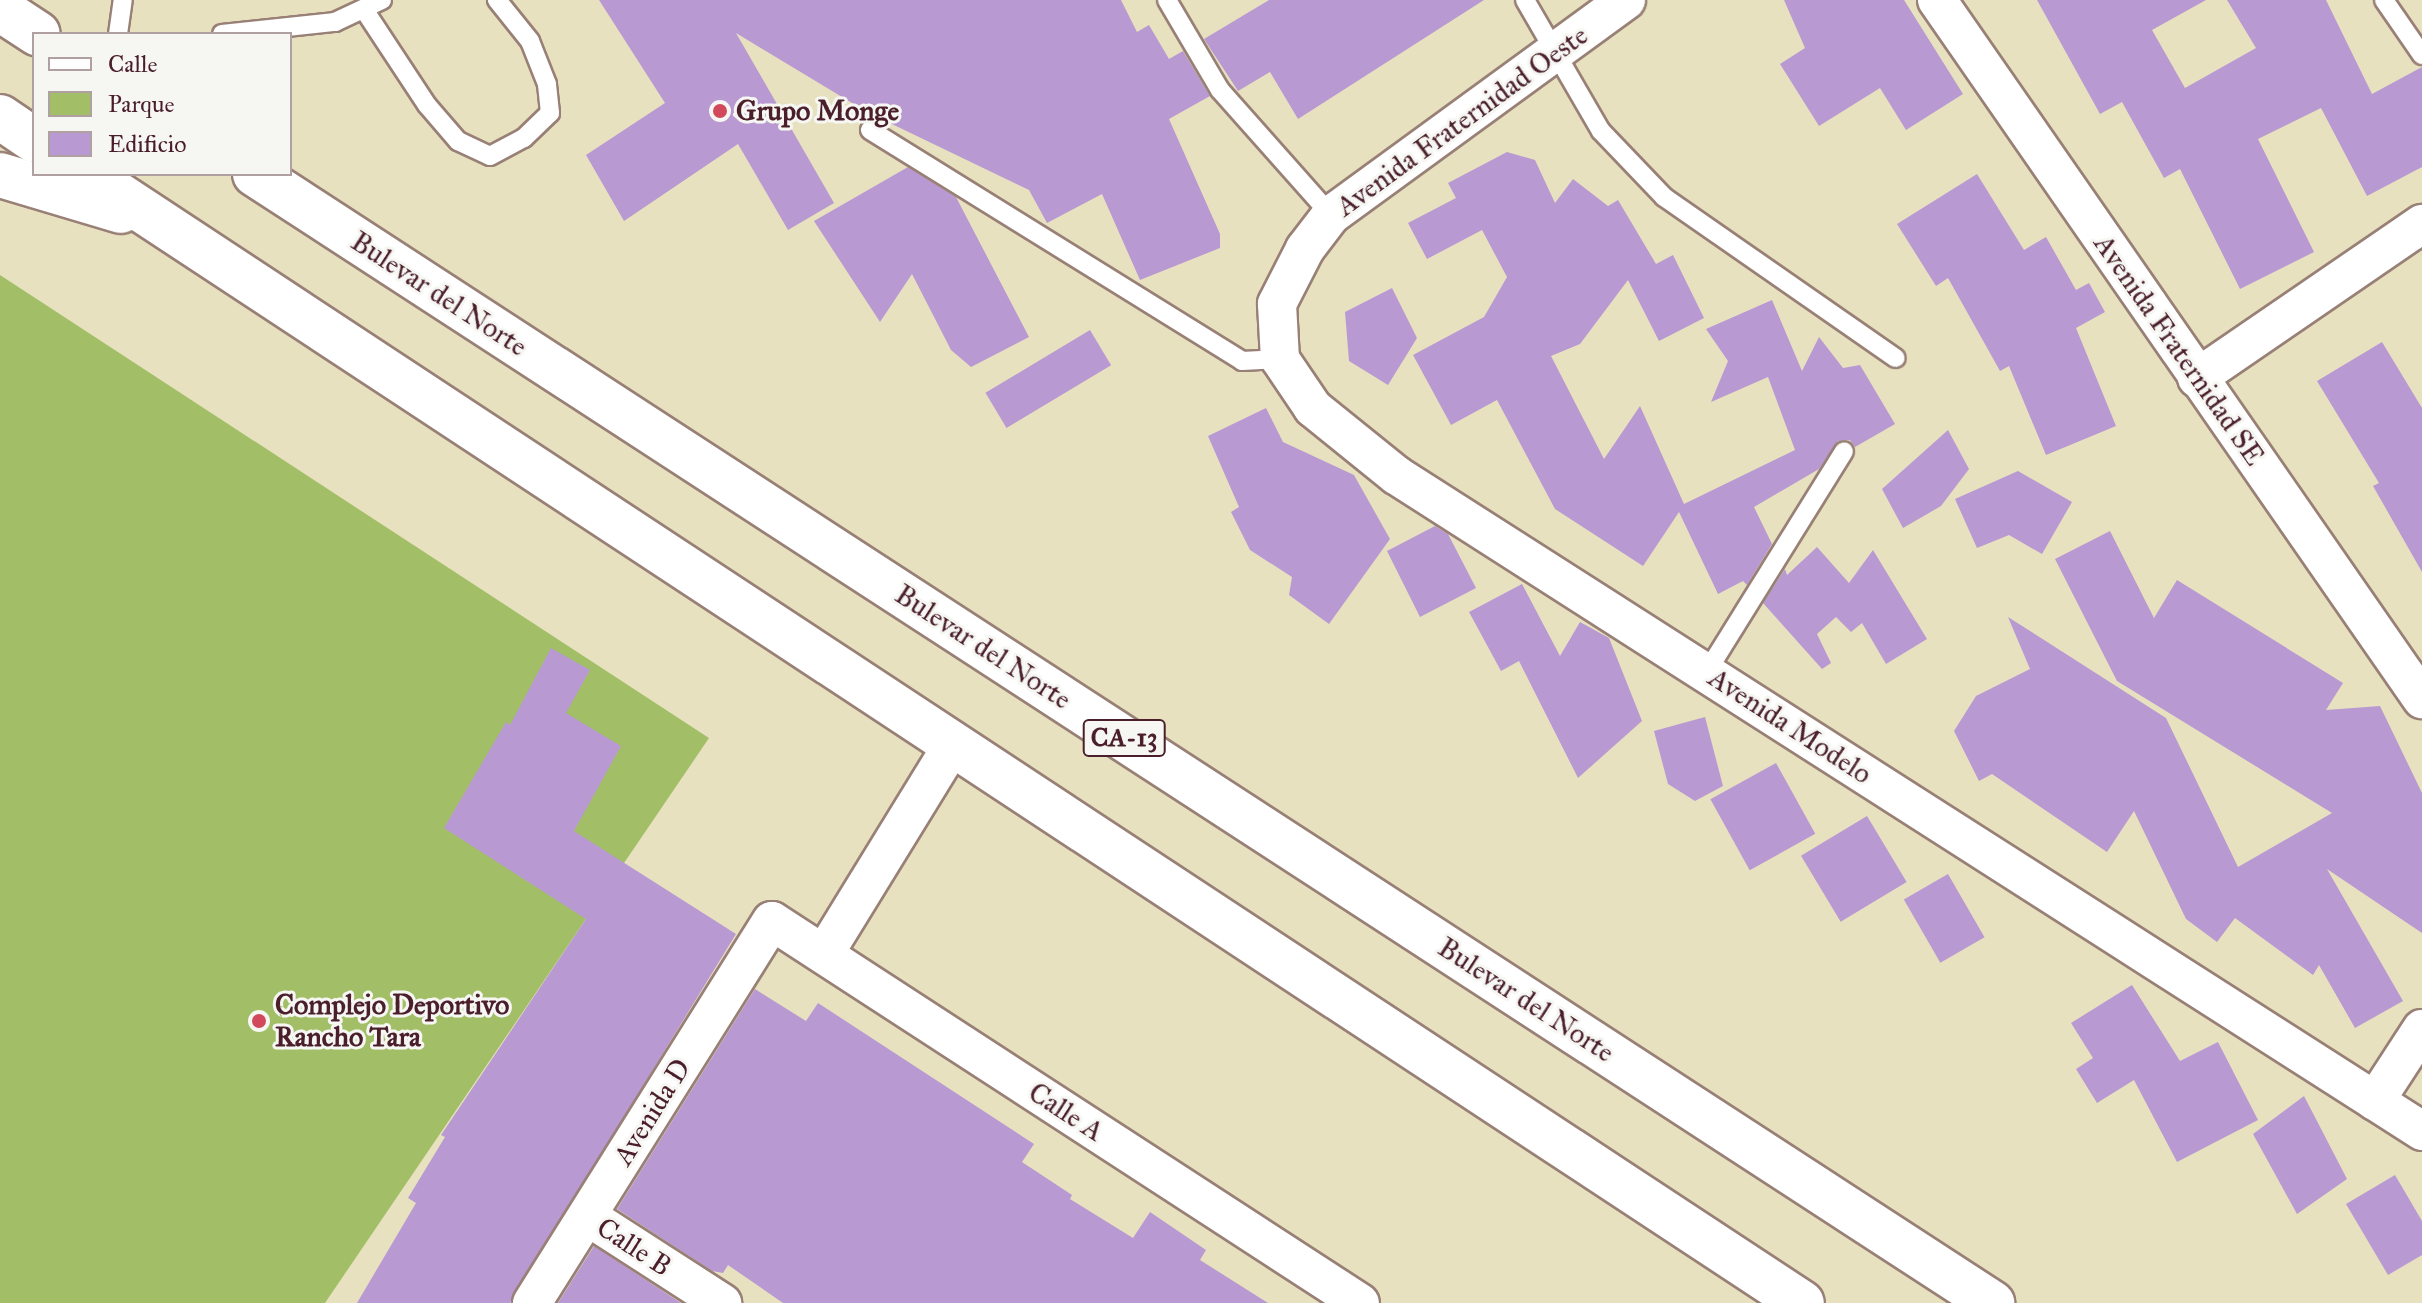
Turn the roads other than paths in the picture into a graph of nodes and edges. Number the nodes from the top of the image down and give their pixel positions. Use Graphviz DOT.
graph roads {
  1 [pos="39,0"];
  2 [pos="123,0"];
  3 [pos="382,0"];
  4 [pos="497,0"];
  5 [pos="1167,0"];
  6 [pos="1525,0"];
  7 [pos="1626,0"];
  8 [pos="1937,0"];
  9 [pos="2384,0"];
  10 [pos="0,9"];
  11 [pos="365,11"];
  12 [pos="35,32"];
  13 [pos="61,32"];
  14 [pos="118,32"];
  15 [pos="241,32"];
  16 [pos="1556,51"];
  17 [pos="2422,55"];
  18 [pos="0,117"];
  19 [pos="870,130"];
  20 [pos="32,139"];
  21 [pos="0,175"];
  22 [pos="90,176"];
  23 [pos="258,176"];
  24 [pos="1331,215"];
  25 [pos="2422,224"];
  26 [pos="165,225"];
  27 [pos="1896,358"];
  28 [pos="1280,359"];
  29 [pos="2197,378"];
  30 [pos="1844,451"];
  31 [pos="1706,673"];
  32 [pos="2422,699"];
  33 [pos="953,744"];
  34 [pos="772,921"];
  35 [pos="824,954"];
  36 [pos="2422,1029"];
  37 [pos="2375,1101"];
  38 [pos="2422,1131"];
  39 [pos="587,1216"];
  40 [pos="532,1303"];
  41 [pos="722,1303"];
  42 [pos="1360,1303"];
  43 [pos="1802,1303"];
  44 [pos="1992,1303"];
  1 -- 13 [label="highway"];
  2 -- 14 [label="lane"];
  3 -- 11 [label="lane"];
  4 -- 11 [label="lane"];
  5 -- 24 [label="lane"];
  6 -- 16 [label="lane"];
  7 -- 16 [label="street, Avenida Fraternidad Oeste"];
  8 -- 29 [label="street, Avenida Fraternidad SE"];
  9 -- 17 [label="lane"];
  10 -- 12 [label="highway"];
  11 -- 15 [label="lane"];
  16 -- 24 [label="street, Avenida Fraternidad Oeste"];
  16 -- 27 [label="lane"];
  18 -- 20 [label="highway"];
  19 -- 28 [label="lane"];
  21 -- 26 [label="highway"];
  22 -- 26 [label="highway"];
  23 -- 44 [label="highway, Bulevar del Norte / CA-13"];
  24 -- 28 [label="street, Avenida Fraternidad Oeste"];
  25 -- 29 [label="street"];
  26 -- 33 [label="highway"];
  28 -- 31 [label="street, Avenida Modelo"];
  29 -- 32 [label="street, Avenida Fraternidad SE"];
  30 -- 31 [label="lane"];
  31 -- 37 [label="street, Avenida Modelo"];
  33 -- 35 [label="street"];
  33 -- 43 [label="highway"];
  34 -- 35 [label="street, Calle A"];
  34 -- 39 [label="street, Avenida D"];
  35 -- 42 [label="street, Calle A"];
  36 -- 37 [label="street"];
  37 -- 38 [label="street, Avenida Modelo"];
  39 -- 40 [label="street, Avenida D"];
  39 -- 41 [label="street, Calle B"];
}
